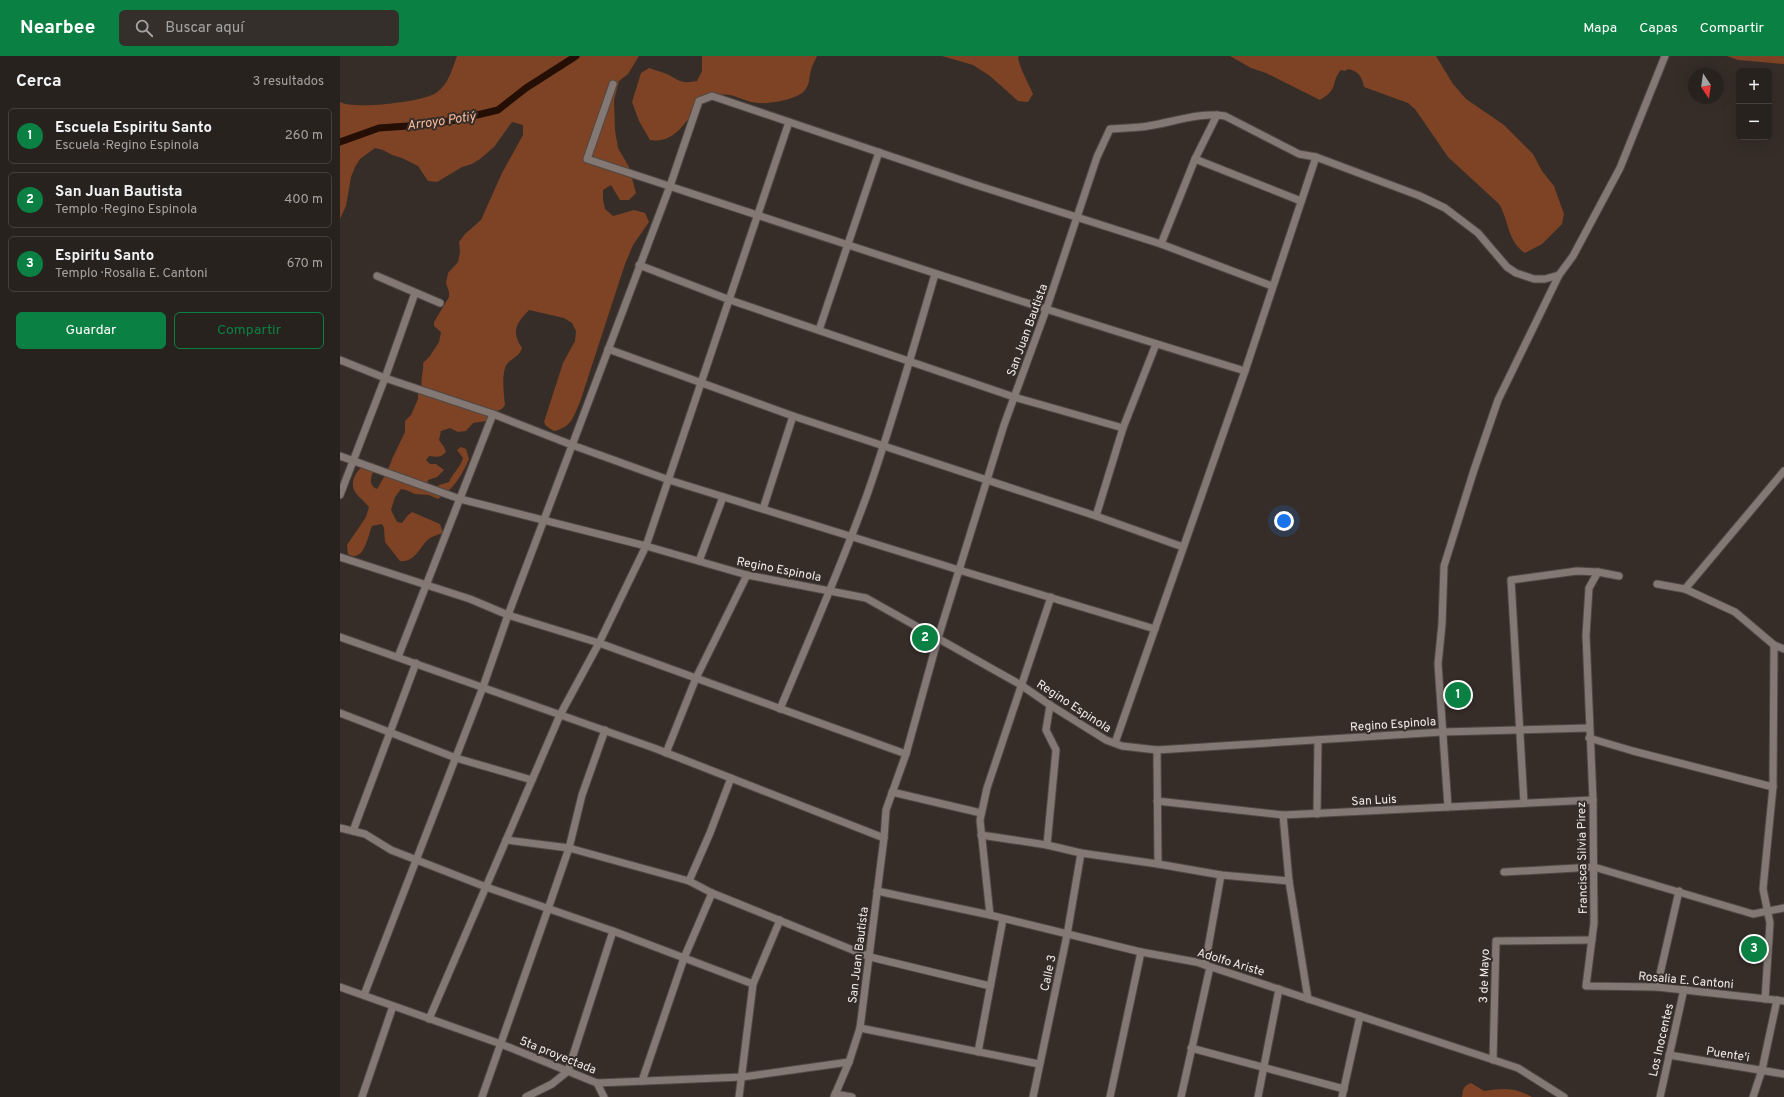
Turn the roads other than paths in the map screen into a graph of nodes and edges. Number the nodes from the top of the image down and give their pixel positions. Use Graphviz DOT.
graph roads {
  1 [pos="1665,56"];
  2 [pos="613,84"];
  3 [pos="1217,115"];
  4 [pos="789,122"];
  5 [pos="879,152"];
  6 [pos="1316,157"];
  7 [pos="1195,159"];
  8 [pos="670,186"];
  9 [pos="1301,201"];
  10 [pos="758,217"];
  11 [pos="1078,217"];
  12 [pos="1162,244"];
  13 [pos="848,246"];
  14 [pos="639,265"];
  15 [pos="935,274"];
  16 [pos="376,276"];
  17 [pos="1559,276"];
  18 [pos="1272,286"];
  19 [pos="415,293"];
  20 [pos="730,300"];
  21 [pos="440,303"];
  22 [pos="1046,310"];
  23 [pos="819,330"];
  24 [pos="1156,344"];
  25 [pos="608,349"];
  26 [pos="340,360"];
  27 [pos="910,361"];
  28 [pos="1245,371"];
  29 [pos="385,378"];
  30 [pos="702,383"];
  31 [pos="1014,397"];
  32 [pos="493,414"];
  33 [pos="793,416"];
  34 [pos="1123,428"];
  35 [pos="572,445"];
  36 [pos="883,446"];
  37 [pos="340,456"];
  38 [pos="353,461"];
  39 [pos="1784,471"];
  40 [pos="669,480"];
  41 [pos="986,481"];
  42 [pos="340,495"];
  43 [pos="722,497"];
  44 [pos="460,499"];
  45 [pos="763,509"];
  46 [pos="1096,516"];
  47 [pos="544,519"];
  48 [pos="852,536"];
  49 [pos="646,546"];
  50 [pos="1184,547"];
  51 [pos="340,557"];
  52 [pos="698,561"];
  53 [pos="959,570"];
  54 [pos="1598,572"];
  55 [pos="748,575"];
  56 [pos="1619,576"];
  57 [pos="1657,584"];
  58 [pos="426,585"];
  59 [pos="1685,589"];
  60 [pos="830,590"];
  61 [pos="1051,596"];
  62 [pos="508,615"];
  63 [pos="1155,629"];
  64 [pos="340,637"];
  65 [pos="938,638"];
  66 [pos="599,643"];
  67 [pos="1774,645"];
  68 [pos="1784,649"];
  69 [pos="398,657"];
  70 [pos="416,663"];
  71 [pos="696,678"];
  72 [pos="1021,685"];
  73 [pos="483,687"];
  74 [pos="1050,705"];
  75 [pos="780,709"];
  76 [pos="340,713"];
  77 [pos="560,715"];
  78 [pos="1589,728"];
  79 [pos="605,730"];
  80 [pos="1520,730"];
  81 [pos="390,732"];
  82 [pos="1442,732"];
  83 [pos="1589,738"];
  84 [pos="1318,740"];
  85 [pos="1115,743"];
  86 [pos="1157,750"];
  87 [pos="666,753"];
  88 [pos="906,754"];
  89 [pos="456,758"];
  90 [pos="731,778"];
  91 [pos="532,780"];
  92 [pos="1773,787"];
  93 [pos="892,792"];
  94 [pos="1593,800"];
  95 [pos="1157,801"];
  96 [pos="1524,803"];
  97 [pos="1448,807"];
  98 [pos="981,813"];
  99 [pos="1317,814"];
  100 [pos="1282,815"];
  101 [pos="341,830"];
  102 [pos="353,832"];
  103 [pos="981,835"];
  104 [pos="884,838"];
  105 [pos="506,840"];
  106 [pos="1047,845"];
  107 [pos="569,848"];
  108 [pos="1081,853"];
  109 [pos="416,860"];
  110 [pos="1158,864"];
  111 [pos="1594,867"];
  112 [pos="1504,872"];
  113 [pos="1221,875"];
  114 [pos="689,881"];
  115 [pos="1289,881"];
  116 [pos="486,887"];
  117 [pos="877,891"];
  118 [pos="1678,891"];
  119 [pos="712,893"];
  120 [pos="1784,908"];
  121 [pos="548,909"];
  122 [pos="1767,911"];
  123 [pos="990,915"];
  124 [pos="1003,919"];
  125 [pos="780,920"];
  126 [pos="613,931"];
  127 [pos="1067,935"];
  128 [pos="1592,940"];
  129 [pos="1141,952"];
  130 [pos="870,957"];
  131 [pos="684,958"];
  132 [pos="1207,966"];
  133 [pos="753,984"];
  134 [pos="990,986"];
  135 [pos="1586,986"];
  136 [pos="340,987"];
  137 [pos="1658,987"];
  138 [pos="1279,989"];
  139 [pos="1684,989"];
  140 [pos="364,995"];
  141 [pos="1308,999"];
  142 [pos="1765,999"];
  143 [pos="1780,1000"];
  144 [pos="393,1006"];
  145 [pos="1360,1016"];
  146 [pos="429,1018"];
  147 [pos="860,1028"];
  148 [pos="501,1044"];
  149 [pos="1191,1048"];
  150 [pos="978,1052"];
  151 [pos="1669,1055"];
  152 [pos="1493,1060"];
  153 [pos="850,1062"];
  154 [pos="1039,1064"];
  155 [pos="1264,1069"];
  156 [pos="1762,1070"];
  157 [pos="568,1071"];
  158 [pos="1784,1074"];
  159 [pos="742,1076"];
  160 [pos="642,1081"];
  161 [pos="597,1083"];
  162 [pos="1344,1089"];
  163 [pos="834,1096"];
  164 [pos="362,1097"];
  165 [pos="482,1097"];
  166 [pos="526,1097"];
  167 [pos="604,1097"];
  168 [pos="739,1097"];
  169 [pos="852,1097"];
  170 [pos="1033,1097"];
  171 [pos="1110,1097"];
  172 [pos="1181,1097"];
  173 [pos="1258,1097"];
  174 [pos="1342,1097"];
  175 [pos="1564,1097"];
  176 [pos="1660,1097"];
  177 [pos="1753,1097"];
  1 -- 17 [label="street"];
  2 -- 8 [label="street"];
  3 -- 6 [label="street"];
  3 -- 7 [label="street"];
  3 -- 11 [label="street, San Juan Bautista"];
  4 -- 5 [label="street"];
  4 -- 8 [label="street"];
  4 -- 10 [label="street"];
  5 -- 11 [label="street"];
  5 -- 13 [label="street"];
  6 -- 9 [label="street"];
  6 -- 17 [label="street"];
  7 -- 9 [label="street"];
  7 -- 12 [label="street"];
  8 -- 10 [label="street"];
  8 -- 14 [label="street"];
  9 -- 18 [label="street"];
  10 -- 13 [label="street"];
  10 -- 20 [label="street"];
  11 -- 12 [label="street"];
  11 -- 22 [label="street, San Juan Bautista"];
  12 -- 18 [label="street"];
  13 -- 15 [label="street"];
  13 -- 23 [label="street"];
  14 -- 20 [label="street"];
  14 -- 25 [label="street"];
  15 -- 22 [label="street"];
  15 -- 27 [label="street"];
  16 -- 19 [label="street"];
  17 -- 82 [label="street"];
  18 -- 28 [label="street"];
  19 -- 21 [label="street"];
  19 -- 29 [label="street"];
  20 -- 23 [label="street"];
  20 -- 30 [label="street"];
  22 -- 24 [label="street"];
  22 -- 31 [label="street, San Juan Bautista"];
  23 -- 27 [label="street"];
  24 -- 28 [label="street"];
  24 -- 34 [label="street"];
  25 -- 30 [label="street"];
  25 -- 35 [label="street"];
  26 -- 29 [label="street"];
  27 -- 31 [label="street"];
  27 -- 36 [label="street"];
  28 -- 50 [label="street"];
  29 -- 32 [label="street"];
  29 -- 38 [label="street"];
  30 -- 33 [label="street"];
  30 -- 40 [label="street"];
  31 -- 34 [label="street"];
  31 -- 41 [label="street, San Juan Bautista"];
  32 -- 35 [label="street"];
  32 -- 44 [label="street"];
  33 -- 36 [label="street"];
  33 -- 45 [label="street"];
  34 -- 46 [label="street"];
  35 -- 40 [label="street"];
  35 -- 47 [label="street"];
  36 -- 41 [label="street"];
  36 -- 48 [label="street"];
  37 -- 38 [label="street, Regino Espinola"];
  38 -- 42 [label="street"];
  38 -- 44 [label="street, Regino Espinola"];
  39 -- 59 [label="street"];
  40 -- 43 [label="street"];
  40 -- 49 [label="street"];
  41 -- 46 [label="street"];
  41 -- 53 [label="street, San Juan Bautista"];
  43 -- 45 [label="street"];
  43 -- 52 [label="street"];
  44 -- 47 [label="street, Regino Espinola"];
  44 -- 58 [label="street"];
  45 -- 48 [label="street"];
  46 -- 50 [label="street"];
  47 -- 49 [label="street, Regino Espinola"];
  47 -- 62 [label="street"];
  48 -- 53 [label="street"];
  48 -- 60 [label="street"];
  49 -- 52 [label="street, Regino Espinola"];
  49 -- 66 [label="street"];
  50 -- 63 [label="street"];
  51 -- 58 [label="street"];
  52 -- 55 [label="street, Regino Espinola"];
  53 -- 61 [label="street"];
  53 -- 65 [label="street, San Juan Bautista"];
  54 -- 56 [label="street"];
  54 -- 78 [label="street, Francisca Silvia Pirez"];
  54 -- 80 [label="street"];
  55 -- 60 [label="street, Regino Espinola"];
  55 -- 71 [label="street"];
  57 -- 59 [label="street"];
  58 -- 62 [label="street"];
  58 -- 69 [label="street"];
  59 -- 67 [label="street"];
  60 -- 65 [label="street, Regino Espinola"];
  60 -- 75 [label="street"];
  61 -- 63 [label="street"];
  61 -- 72 [label="street"];
  62 -- 66 [label="street"];
  62 -- 73 [label="street"];
  63 -- 85 [label="street"];
  64 -- 69 [label="street"];
  65 -- 72 [label="street, Regino Espinola"];
  65 -- 88 [label="street, San Juan Bautista"];
  66 -- 71 [label="street"];
  66 -- 77 [label="street"];
  67 -- 68 [label="street"];
  67 -- 92 [label="street"];
  69 -- 70 [label="street"];
  70 -- 73 [label="street"];
  70 -- 81 [label="street"];
  71 -- 75 [label="street"];
  71 -- 87 [label="street"];
  72 -- 74 [label="street, Regino Espinola"];
  72 -- 98 [label="street"];
  73 -- 77 [label="street"];
  73 -- 89 [label="street"];
  74 -- 85 [label="street, Regino Espinola"];
  74 -- 106 [label="street"];
  75 -- 88 [label="street"];
  76 -- 81 [label="street"];
  77 -- 79 [label="street"];
  77 -- 91 [label="street"];
  78 -- 80 [label="street, Regino Espinola"];
  78 -- 83 [label="street, Francisca Silvia Pirez"];
  79 -- 87 [label="street"];
  79 -- 107 [label="street"];
  80 -- 82 [label="street, Regino Espinola"];
  80 -- 96 [label="street"];
  81 -- 89 [label="street"];
  81 -- 102 [label="street"];
  82 -- 84 [label="street, Regino Espinola"];
  82 -- 97 [label="street"];
  83 -- 92 [label="street"];
  83 -- 94 [label="street, Francisca Silvia Pirez"];
  84 -- 86 [label="street, Regino Espinola"];
  84 -- 99 [label="street"];
  85 -- 86 [label="street, Regino Espinola"];
  86 -- 95 [label="street"];
  87 -- 90 [label="street"];
  88 -- 93 [label="street, San Juan Bautista"];
  89 -- 91 [label="street"];
  89 -- 109 [label="street"];
  90 -- 104 [label="street"];
  90 -- 114 [label="street"];
  91 -- 105 [label="street"];
  92 -- 122 [label="street"];
  93 -- 98 [label="street"];
  93 -- 104 [label="street, San Juan Bautista"];
  94 -- 96 [label="street, San Luis"];
  94 -- 111 [label="street, Francisca Silvia Pirez"];
  95 -- 100 [label="street, San Luis"];
  95 -- 110 [label="street"];
  96 -- 97 [label="street, San Luis"];
  97 -- 99 [label="street, San Luis"];
  98 -- 103 [label="street"];
  99 -- 100 [label="street, San Luis"];
  100 -- 115 [label="street"];
  101 -- 102 [label="street"];
  102 -- 109 [label="street"];
  103 -- 106 [label="street"];
  103 -- 123 [label="street"];
  104 -- 117 [label="street, San Juan Bautista"];
  105 -- 107 [label="street"];
  105 -- 116 [label="street"];
  106 -- 108 [label="street"];
  107 -- 114 [label="street"];
  107 -- 121 [label="street"];
  108 -- 110 [label="street"];
  108 -- 127 [label="street, Calle 3"];
  109 -- 116 [label="street"];
  109 -- 140 [label="street"];
  110 -- 113 [label="street"];
  111 -- 112 [label="street"];
  111 -- 118 [label="street"];
  111 -- 128 [label="street, Francisca Silvia Pirez"];
  113 -- 115 [label="street"];
  113 -- 132 [label="street"];
  114 -- 119 [label="street"];
  115 -- 141 [label="street"];
  116 -- 121 [label="street"];
  116 -- 146 [label="street"];
  117 -- 123 [label="street, Adolfo Ariste"];
  117 -- 130 [label="street, San Juan Bautista"];
  118 -- 122 [label="street"];
  118 -- 137 [label="street"];
  119 -- 125 [label="street"];
  119 -- 131 [label="street"];
  120 -- 122 [label="street"];
  121 -- 126 [label="street"];
  121 -- 148 [label="street"];
  122 -- 142 [label="street"];
  123 -- 124 [label="street, Adolfo Ariste"];
  124 -- 127 [label="street, Adolfo Ariste"];
  124 -- 134 [label="street"];
  125 -- 130 [label="street"];
  125 -- 133 [label="street"];
  126 -- 131 [label="street"];
  126 -- 157 [label="street"];
  127 -- 129 [label="street, Adolfo Ariste"];
  127 -- 154 [label="street, Calle 3"];
  128 -- 135 [label="street, Francisca Silvia Pirez"];
  128 -- 152 [label="street, 3 de Mayo"];
  129 -- 132 [label="street, Adolfo Ariste"];
  129 -- 171 [label="street"];
  130 -- 134 [label="street"];
  130 -- 147 [label="street, San Juan Bautista"];
  131 -- 133 [label="street"];
  131 -- 160 [label="street"];
  132 -- 138 [label="street, Adolfo Ariste"];
  132 -- 149 [label="street"];
  133 -- 159 [label="street"];
  134 -- 150 [label="street"];
  135 -- 137 [label="street, Rosalia E. Cantoni"];
  136 -- 140 [label="street, 5ta proyectada"];
  137 -- 139 [label="street, Rosalia E. Cantoni"];
  138 -- 141 [label="street, Adolfo Ariste"];
  138 -- 155 [label="street"];
  139 -- 142 [label="street, Rosalia E. Cantoni"];
  139 -- 151 [label="street, Los Inocentes"];
  140 -- 144 [label="street, 5ta proyectada"];
  141 -- 145 [label="street, Adolfo Ariste"];
  142 -- 143 [label="street, Rosalia E. Cantoni"];
  143 -- 156 [label="street"];
  144 -- 146 [label="street, 5ta proyectada"];
  144 -- 164 [label="street"];
  145 -- 152 [label="street, Adolfo Ariste"];
  145 -- 162 [label="street"];
  146 -- 148 [label="street, 5ta proyectada"];
  147 -- 150 [label="street"];
  147 -- 153 [label="street, San Juan Bautista"];
  148 -- 157 [label="street, 5ta proyectada"];
  148 -- 165 [label="street"];
  149 -- 155 [label="street"];
  149 -- 172 [label="street"];
  150 -- 154 [label="street"];
  151 -- 156 [label="street, Puente'i"];
  151 -- 176 [label="street, Los Inocentes"];
  152 -- 175 [label="street, Adolfo Ariste"];
  153 -- 159 [label="street, 5ta proyectada"];
  153 -- 163 [label="street, San Juan Bautista"];
  154 -- 170 [label="street, Calle 3"];
  155 -- 162 [label="street"];
  155 -- 173 [label="street"];
  156 -- 158 [label="street, Puente'i"];
  156 -- 177 [label="street"];
  157 -- 161 [label="street, 5ta proyectada"];
  157 -- 166 [label="street"];
  159 -- 160 [label="street, 5ta proyectada"];
  159 -- 168 [label="street"];
  160 -- 161 [label="street, 5ta proyectada"];
  161 -- 167 [label="street"];
  162 -- 174 [label="street"];
  163 -- 169 [label="street"];
}
